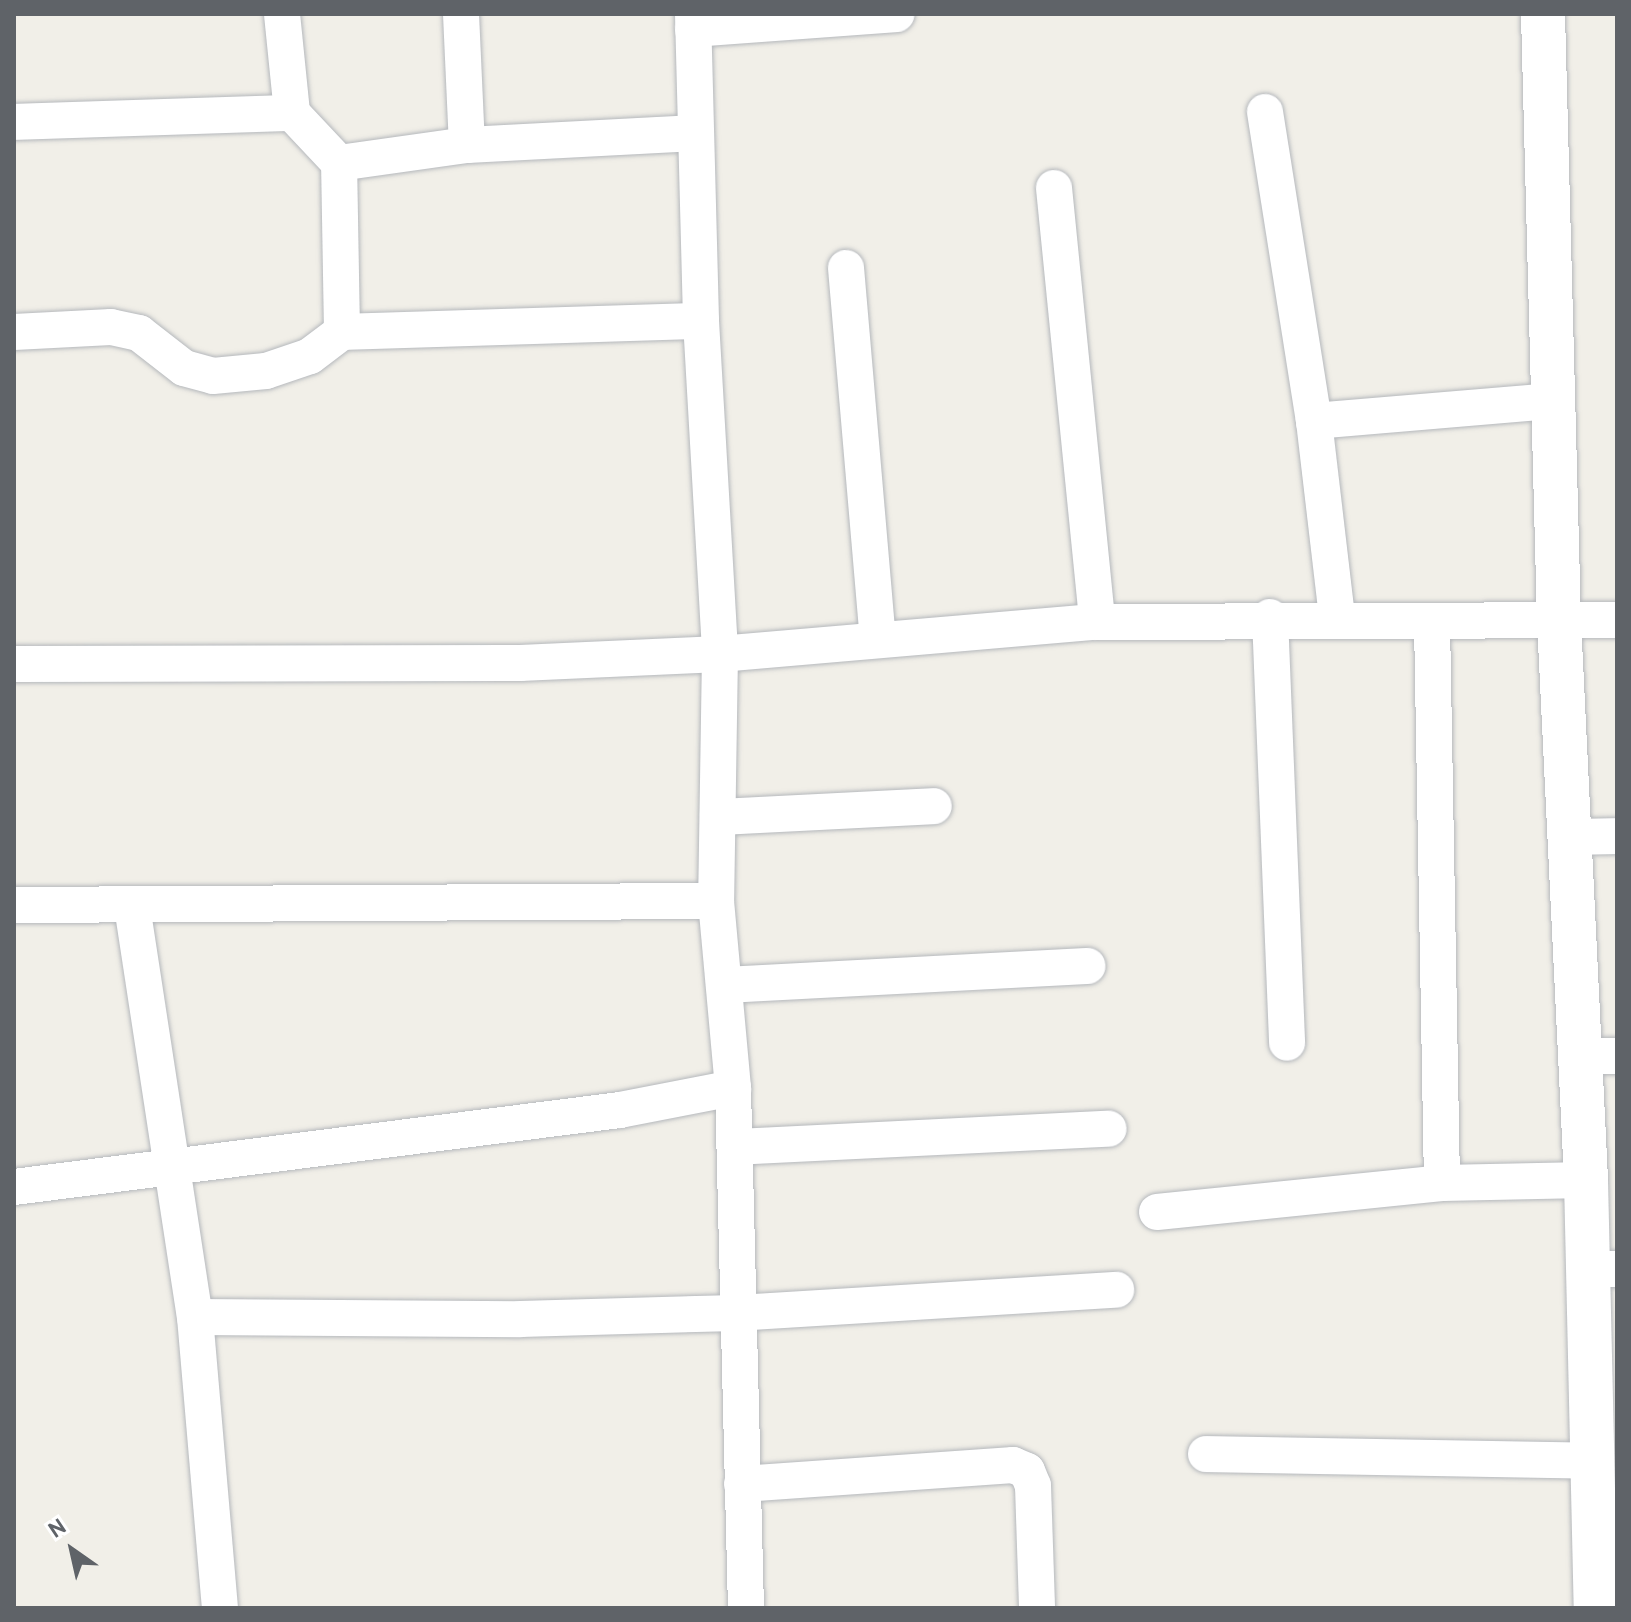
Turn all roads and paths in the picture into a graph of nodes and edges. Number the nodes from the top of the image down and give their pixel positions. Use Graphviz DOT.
graph roads {
  1 [pos="282,14"];
  2 [pos="461,14"];
  3 [pos="896,14"];
  4 [pos="1543,14"];
  5 [pos="693,22"];
  6 [pos="1265,112"];
  7 [pos="292,113"];
  8 [pos="14,122"];
  9 [pos="696,133"];
  10 [pos="467,145"];
  11 [pos="339,163"];
  12 [pos="1054,188"];
  13 [pos="846,268"];
  14 [pos="701,321"];
  15 [pos="14,332"];
  16 [pos="342,332"];
  17 [pos="1553,401"];
  18 [pos="1314,421"];
  19 [pos="1270,617"];
  20 [pos="1337,617"];
  21 [pos="1617,620"];
  22 [pos="1559,621"];
  23 [pos="1097,622"];
  24 [pos="1432,622"];
  25 [pos="878,639"];
  26 [pos="720,654"];
  27 [pos="14,664"];
  28 [pos="934,806"];
  29 [pos="718,817"];
  30 [pos="1617,836"];
  31 [pos="1570,837"];
  32 [pos="716,901"];
  33 [pos="14,905"];
  34 [pos="132,906"];
  35 [pos="1088,966"];
  36 [pos="724,985"];
  37 [pos="1287,1043"];
  38 [pos="1597,1056"];
  39 [pos="733,1088"];
  40 [pos="1109,1129"];
  41 [pos="735,1147"];
  42 [pos="171,1167"];
  43 [pos="1586,1180"];
  44 [pos="1442,1183"];
  45 [pos="14,1187"];
  46 [pos="1157,1212"];
  47 [pos="1602,1269"];
  48 [pos="1116,1290"];
  49 [pos="736,1313"];
  50 [pos="195,1317"];
  51 [pos="1206,1454"];
  52 [pos="1590,1461"];
  53 [pos="742,1484"];
  54 [pos="220,1608"];
  55 [pos="746,1608"];
  56 [pos="1037,1608"];
  57 [pos="1596,1608"];
  1 -- 7 [label="street"];
  2 -- 10 [label="street"];
  3 -- 5 [label="street"];
  4 -- 17 [label="street"];
  5 -- 9 [label="street"];
  6 -- 18 [label="street"];
  7 -- 8 [label="street"];
  7 -- 11 [label="street"];
  9 -- 10 [label="street"];
  9 -- 14 [label="street"];
  10 -- 11 [label="street"];
  11 -- 16 [label="street"];
  12 -- 23 [label="street"];
  13 -- 25 [label="street"];
  14 -- 16 [label="street"];
  14 -- 26 [label="street"];
  15 -- 16 [label="street"];
  17 -- 18 [label="street"];
  17 -- 22 [label="street"];
  18 -- 20 [label="street"];
  19 -- 20 [label="street"];
  19 -- 23 [label="street"];
  19 -- 37 [label="street"];
  20 -- 24 [label="street"];
  21 -- 22 [label="street"];
  22 -- 24 [label="street"];
  22 -- 31 [label="street"];
  23 -- 25 [label="street"];
  24 -- 44 [label="street"];
  25 -- 26 [label="street"];
  26 -- 27 [label="street"];
  26 -- 29 [label="street"];
  28 -- 29 [label="street"];
  29 -- 32 [label="street"];
  30 -- 31 [label="street"];
  31 -- 38 [label="street"];
  32 -- 34 [label="street"];
  32 -- 36 [label="street"];
  33 -- 34 [label="street"];
  34 -- 42 [label="street"];
  35 -- 36 [label="street"];
  36 -- 39 [label="street"];
  38 -- 43 [label="street"];
  39 -- 41 [label="street"];
  39 -- 42 [label="street"];
  40 -- 41 [label="street"];
  41 -- 49 [label="street"];
  42 -- 45 [label="street"];
  42 -- 50 [label="street"];
  43 -- 44 [label="street"];
  43 -- 47 [label="street"];
  44 -- 46 [label="street"];
  47 -- 52 [label="street"];
  48 -- 49 [label="street"];
  49 -- 50 [label="street"];
  49 -- 53 [label="street"];
  50 -- 54 [label="street"];
  51 -- 52 [label="street"];
  52 -- 57 [label="street"];
  53 -- 55 [label="street"];
  53 -- 56 [label="street"];
}
